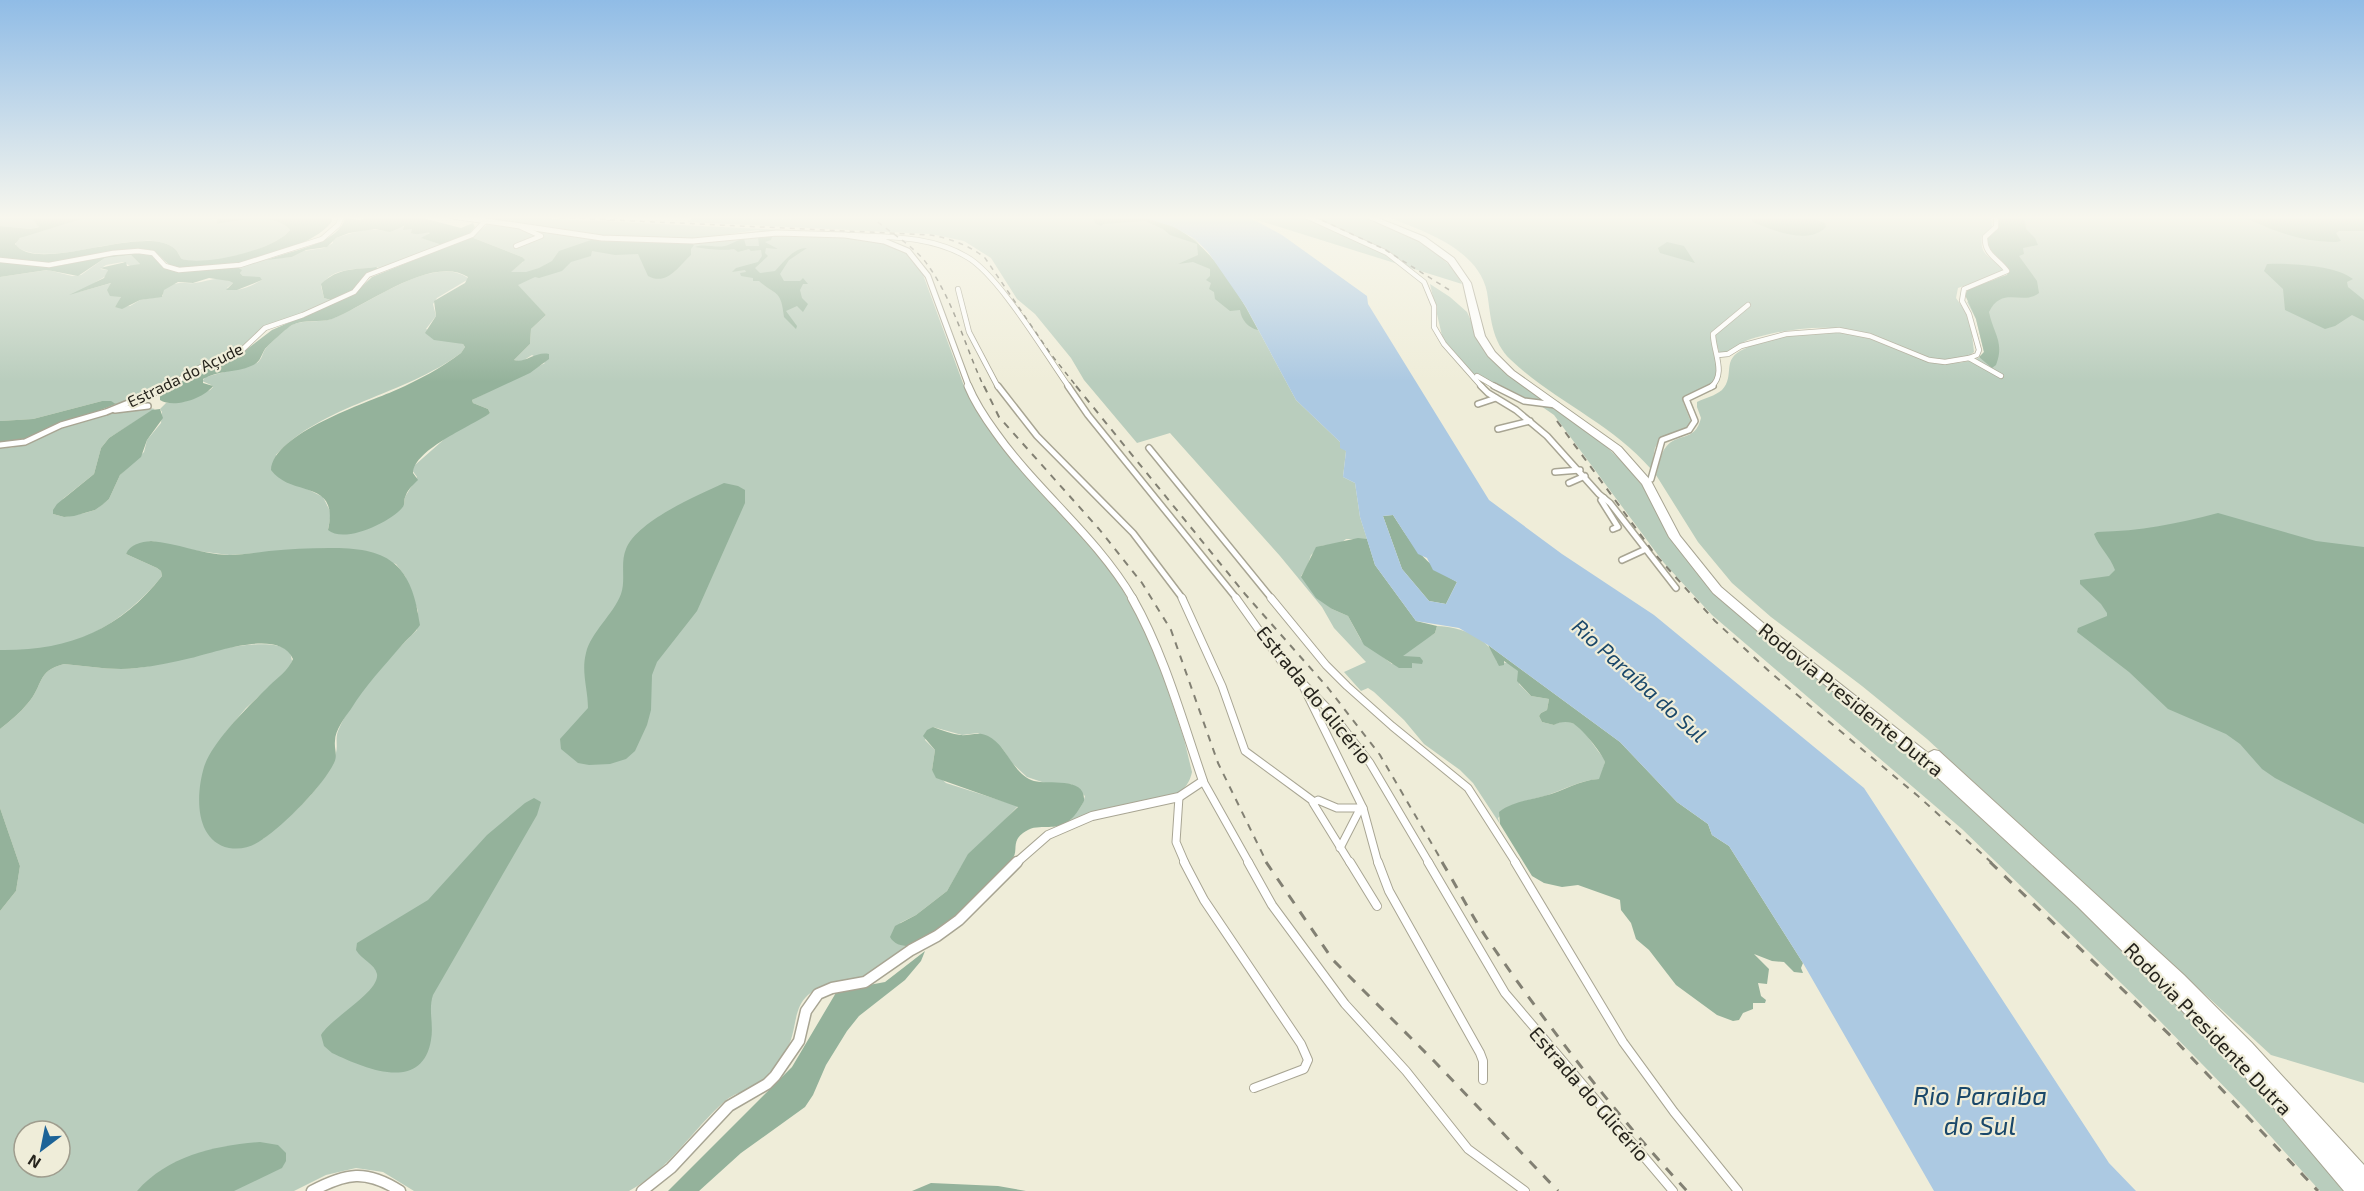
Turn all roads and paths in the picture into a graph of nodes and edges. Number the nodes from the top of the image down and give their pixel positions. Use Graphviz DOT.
graph roads {
  1 [pos="377,272"];
  2 [pos="925,272"];
  3 [pos="984,272"];
  4 [pos="1410,272"];
  5 [pos="1460,272"];
  6 [pos="1466,272"];
  7 [pos="2006,272"];
  8 [pos="958,289"];
  9 [pos="1748,305"];
  10 [pos="1718,355"];
  11 [pos="1969,358"];
  12 [pos="1468,372"];
  13 [pos="2001,376"];
  14 [pos="1496,398"];
  15 [pos="1478,404"];
  16 [pos="1557,405"];
  17 [pos="148,406"];
  18 [pos="106,412"];
  19 [pos="1530,421"];
  20 [pos="1498,429"];
  21 [pos="0,445"];
  22 [pos="1149,448"];
  23 [pos="1580,470"];
  24 [pos="1555,472"];
  25 [pos="1585,476"];
  26 [pos="1651,479"];
  27 [pos="1569,483"];
  28 [pos="1604,498"];
  29 [pos="1613,529"];
  30 [pos="1646,549"];
  31 [pos="1622,560"];
  32 [pos="1676,588"];
  33 [pos="1300,678"];
  34 [pos="1203,781"];
  35 [pos="1179,797"];
  36 [pos="1313,801"];
  37 [pos="1362,808"];
  38 [pos="1340,848"];
  39 [pos="1377,906"];
  40 [pos="1483,1080"];
  41 [pos="1254,1088"];
  42 [pos="2313,1122"];
  43 [pos="2364,1173"];
  44 [pos="2364,1179"];
  45 [pos="312,1191"];
  46 [pos="400,1191"];
  47 [pos="642,1191"];
  48 [pos="1525,1191"];
  49 [pos="1673,1191"];
  50 [pos="1738,1191"];
  51 [pos="2356,1191"];
  1 -- 18 [label="street, Estrada do Açude"];
  2 -- 34 [label="street"];
  3 -- 33 [label="street, Estrada do Glicério"];
  4 -- 12 [label="street"];
  5 -- 16 [label="highway, Rodovia Presidente Dutra"];
  6 -- 26 [label="highway, Rodovia Presidente Dutra"];
  7 -- 11 [label="street"];
  8 -- 36 [label="street"];
  9 -- 10 [label="street"];
  10 -- 11 [label="street"];
  10 -- 26 [label="street"];
  11 -- 13 [label="street"];
  12 -- 14 [label="street"];
  12 -- 16 [label="street"];
  14 -- 15 [label="street"];
  14 -- 19 [label="street"];
  16 -- 51 [label="highway, Rodovia Presidente Dutra"];
  17 -- 18 [label="street"];
  18 -- 21 [label="street, Estrada do Açude"];
  19 -- 20 [label="street"];
  19 -- 23 [label="street"];
  22 -- 50 [label="street"];
  23 -- 24 [label="street"];
  23 -- 25 [label="street"];
  25 -- 27 [label="street"];
  25 -- 28 [label="street"];
  26 -- 42 [label="highway, Rodovia Presidente Dutra"];
  28 -- 29 [label="street"];
  28 -- 30 [label="street"];
  30 -- 31 [label="street"];
  30 -- 32 [label="street"];
  33 -- 37 [label="street"];
  33 -- 49 [label="street, Estrada do Glicério"];
  34 -- 35 [label="street"];
  34 -- 48 [label="street"];
  35 -- 41 [label="street"];
  35 -- 47 [label="street"];
  36 -- 37 [label="street"];
  36 -- 38 [label="street"];
  37 -- 38 [label="street"];
  37 -- 40 [label="street"];
  38 -- 39 [label="street"];
  42 -- 43 [label="street"];
  42 -- 44 [label="highway, Rodovia Presidente Dutra"];
  45 -- 46 [label="street"];
}
